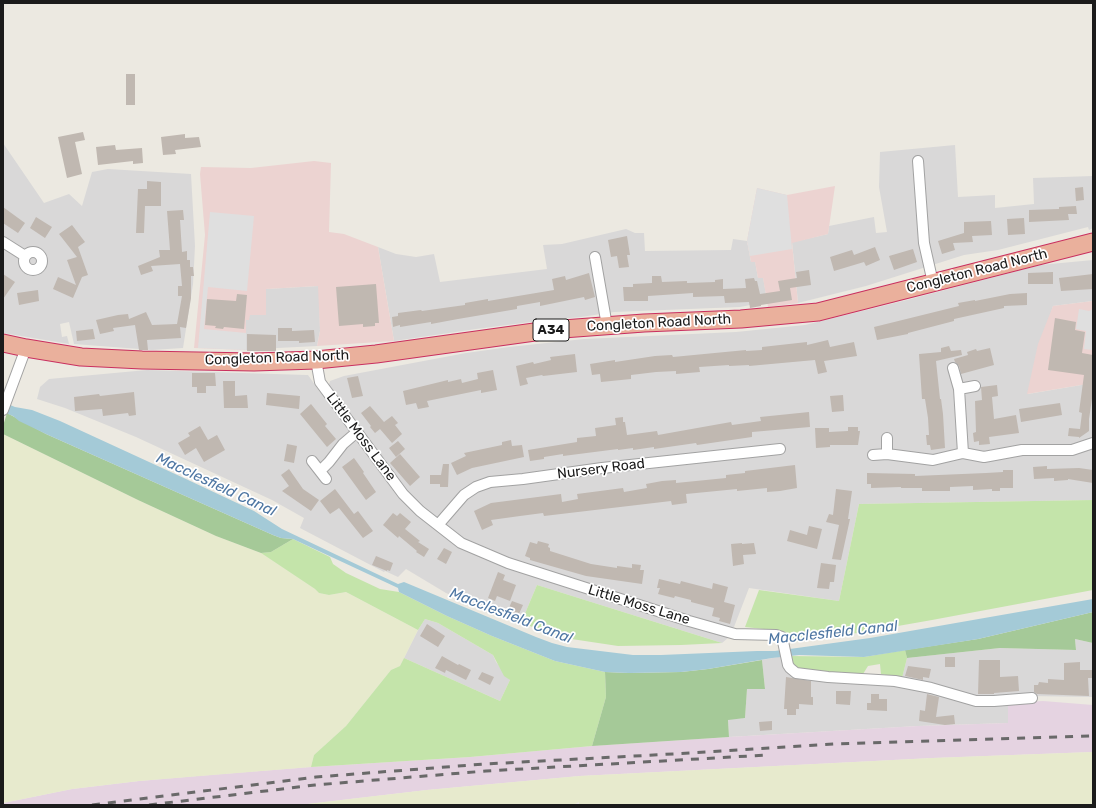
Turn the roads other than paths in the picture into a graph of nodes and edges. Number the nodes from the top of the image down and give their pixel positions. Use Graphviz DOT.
graph roads {
  1 [pos="918,161"];
  2 [pos="3,242"];
  3 [pos="1093,242"];
  4 [pos="25,256"];
  5 [pos="596,258"];
  6 [pos="933,283"];
  7 [pos="607,326"];
  8 [pos="3,343"];
  9 [pos="26,348"];
  10 [pos="316,360"];
  11 [pos="953,368"];
  12 [pos="975,386"];
  13 [pos="959,389"];
  14 [pos="3,410"];
  15 [pos="357,432"];
  16 [pos="887,438"];
  17 [pos="1093,443"];
  18 [pos="780,449"];
  19 [pos="963,453"];
  20 [pos="887,454"];
  21 [pos="873,455"];
  22 [pos="312,461"];
  23 [pos="438,524"];
  24 [pos="1032,698"];
  1 -- 6 [label="street"];
  2 -- 4 [label="street"];
  3 -- 6 [label="highway, Congleton Road North / A34"];
  5 -- 7 [label="street"];
  6 -- 7 [label="highway, Congleton Road North / A34"];
  7 -- 10 [label="highway, Congleton Road North / A34"];
  8 -- 9 [label="highway, Congleton Road North / A34"];
  9 -- 10 [label="highway, Congleton Road North / A34"];
  9 -- 14 [label="street"];
  10 -- 15 [label="street, Little Moss Lane"];
  11 -- 13 [label="street"];
  12 -- 13 [label="street"];
  13 -- 19 [label="street"];
  15 -- 22 [label="street"];
  15 -- 23 [label="street, Little Moss Lane"];
  16 -- 20 [label="street"];
  17 -- 19 [label="street"];
  18 -- 23 [label="street, Nursery Road"];
  19 -- 20 [label="street"];
  20 -- 21 [label="street"];
  23 -- 24 [label="street, Little Moss Lane"];
}
